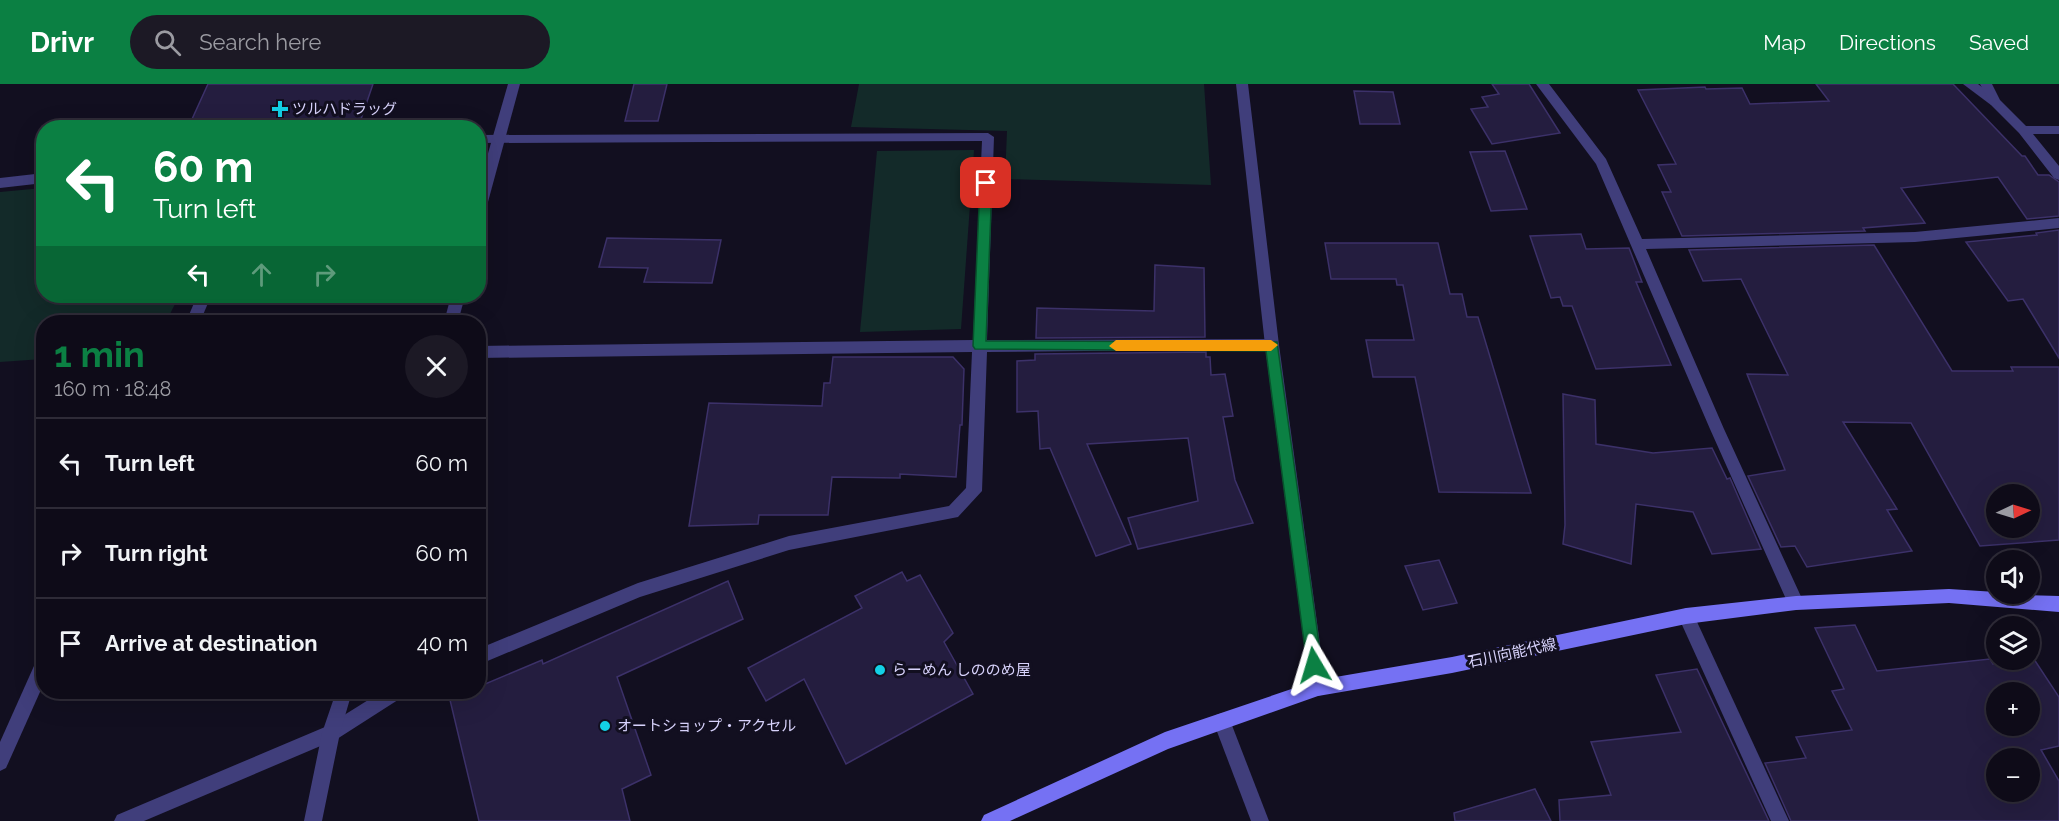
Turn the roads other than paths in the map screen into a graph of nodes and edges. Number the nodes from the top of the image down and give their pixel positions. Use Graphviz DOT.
graph roads {
  1 [pos="514,84"];
  2 [pos="1242,84"];
  3 [pos="1542,84"];
  4 [pos="1969,84"];
  5 [pos="1986,84"];
  6 [pos="1995,102"];
  7 [pos="2023,130"];
  8 [pos="2059,130"];
  9 [pos="497,137"];
  10 [pos="486,138"];
  11 [pos="2059,175"];
  12 [pos="36,179"];
  13 [pos="486,181"];
  14 [pos="0,183"];
  15 [pos="2059,223"];
  16 [pos="1638,244"];
  17 [pos="1272,345"];
  18 [pos="979,346"];
  19 [pos="486,352"];
  20 [pos="1796,603"];
  21 [pos="2059,604"];
  22 [pos="1686,616"];
  23 [pos="486,654"];
  24 [pos="36,681"];
  25 [pos="1318,688"];
  26 [pos="342,699"];
  27 [pos="383,699"];
  28 [pos="1222,721"];
  29 [pos="331,733"];
  30 [pos="0,762"];
  31 [pos="123,821"];
  32 [pos="313,821"];
  33 [pos="990,821"];
  34 [pos="1260,821"];
  35 [pos="1780,821"];
  1 -- 9 [label="street"];
  2 -- 17 [label="street"];
  3 -- 16 [label="street"];
  4 -- 6 [label="street"];
  5 -- 6 [label="street"];
  6 -- 7 [label="street"];
  7 -- 8 [label="street"];
  7 -- 11 [label="street"];
  9 -- 10 [label="street"];
  9 -- 13 [label="street"];
  9 -- 18 [label="street"];
  12 -- 14 [label="street"];
  15 -- 16 [label="street"];
  16 -- 20 [label="street"];
  17 -- 18 [label="street"];
  17 -- 25 [label="street"];
  18 -- 19 [label="street"];
  18 -- 23 [label="street"];
  20 -- 21 [label="main road, 石川向能代線"];
  20 -- 22 [label="main road, 石川向能代線"];
  22 -- 25 [label="main road, 石川向能代線"];
  22 -- 35 [label="street"];
  24 -- 30 [label="street"];
  25 -- 28 [label="main road, 石川向能代線"];
  26 -- 29 [label="street"];
  27 -- 29 [label="street"];
  28 -- 33 [label="main road, 石川向能代線"];
  28 -- 34 [label="street"];
  29 -- 31 [label="street"];
  29 -- 32 [label="street"];
}
